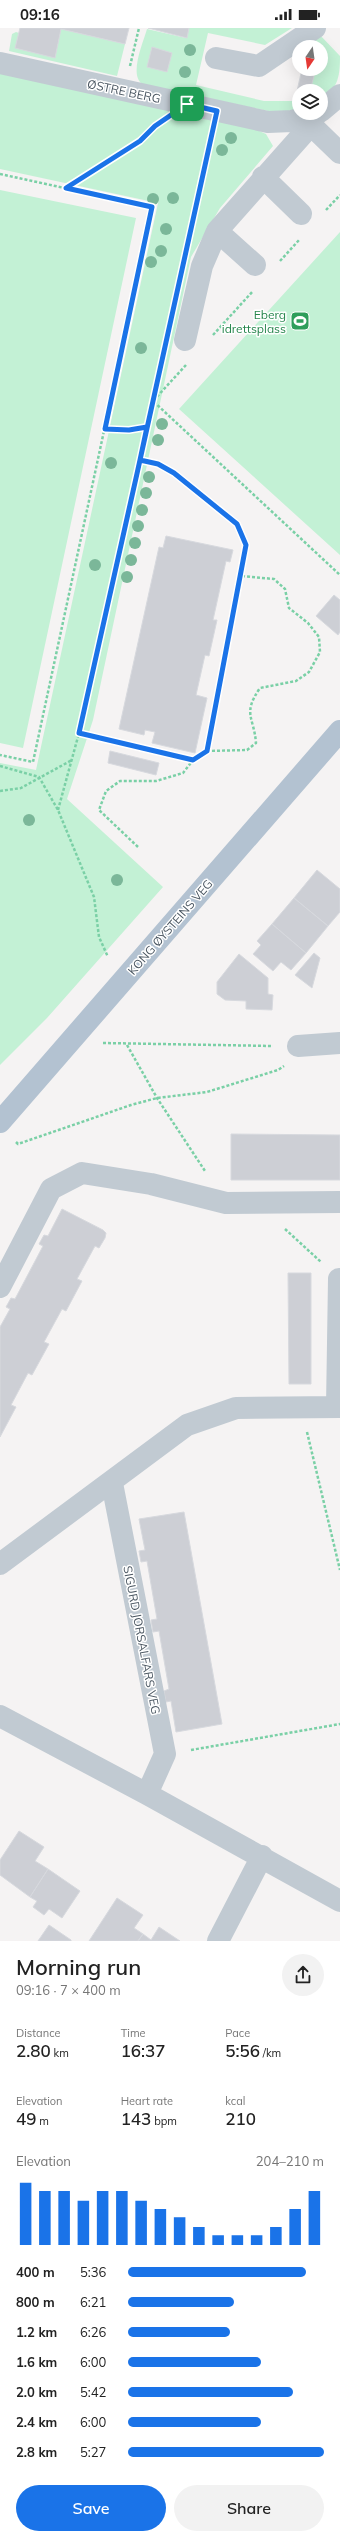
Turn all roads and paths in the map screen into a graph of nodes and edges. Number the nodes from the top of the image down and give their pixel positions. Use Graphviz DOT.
graph roads {
  1 [pos="139,28"];
  2 [pos="315,28"];
  3 [pos="216,58"];
  4 [pos="0,63"];
  5 [pos="124,90"];
  6 [pos="340,95"];
  7 [pos="187,104"];
  8 [pos="328,105"];
  9 [pos="217,111"];
  10 [pos="301,120"];
  11 [pos="311,120"];
  12 [pos="316,120"];
  13 [pos="340,153"];
  14 [pos="0,174"];
  15 [pos="263,177"];
  16 [pos="66,188"];
  17 [pos="340,195"];
  18 [pos="324,212"];
  19 [pos="301,214"];
  20 [pos="191,227"];
  21 [pos="217,231"];
  22 [pos="304,235"];
  23 [pos="278,263"];
  24 [pos="257,275"];
  25 [pos="211,337"];
  26 [pos="185,340"];
  27 [pos="164,351"];
  28 [pos="190,360"];
  29 [pos="153,401"];
  30 [pos="147,427"];
  31 [pos="105,429"];
  32 [pos="140,460"];
  33 [pos="340,574"];
  34 [pos="242,576"];
  35 [pos="340,731"];
  36 [pos="79,733"];
  37 [pos="207,751"];
  38 [pos="0,755"];
  39 [pos="72,760"];
  40 [pos="193,760"];
  41 [pos="0,766"];
  42 [pos="39,777"];
  43 [pos="0,791"];
  44 [pos="58,810"];
  45 [pos="138,847"];
  46 [pos="109,958"];
  47 [pos="340,1043"];
  48 [pos="105,1044"];
  49 [pos="127,1044"];
  50 [pos="305,1045"];
  51 [pos="157,1098"];
  52 [pos="0,1122"];
  53 [pos="18,1144"];
  54 [pos="340,1202"];
  55 [pos="226,1203"];
  56 [pos="282,1227"];
  57 [pos="339,1279"];
  58 [pos="0,1287"];
  59 [pos="300,1406"];
  60 [pos="339,1407"];
  61 [pos="112,1483"];
  62 [pos="0,1564"];
  63 [pos="340,1570"];
  64 [pos="0,1716"];
  65 [pos="340,1724"];
  66 [pos="164,1754"];
  67 [pos="147,1794"];
  68 [pos="262,1856"];
  69 [pos="340,1901"];
  70 [pos="218,1941"];
  1 -- 5 [label="path"];
  2 -- 3 [label="street"];
  4 -- 5 [label="street, ØSTRE BERG"];
  5 -- 7 [label="street, ØSTRE BERG"];
  6 -- 8 [label="street, ØSTRE BERG"];
  7 -- 9 [label="street, ØSTRE BERG"];
  7 -- 16 [label="path"];
  9 -- 10 [label="street, ØSTRE BERG"];
  9 -- 20 [label="path"];
  11 -- 15 [label="street"];
  12 -- 13 [label="street"];
  14 -- 16 [label="path"];
  15 -- 19 [label="street"];
  15 -- 21 [label="street"];
  16 -- 31 [label="path"];
  17 -- 18 [label="path"];
  21 -- 24 [label="street"];
  21 -- 26 [label="street"];
  22 -- 23 [label="path"];
  24 -- 25 [label="path"];
  27 -- 29 [label="path"];
  28 -- 29 [label="path"];
  29 -- 30 [label="path"];
  29 -- 33 [label="path"];
  30 -- 31 [label="path"];
  30 -- 32 [label="path"];
  31 -- 38 [label="path"];
  32 -- 34 [label="path"];
  32 -- 36 [label="path"];
  34 -- 37 [label="path"];
  34 -- 37 [label="path"];
  35 -- 52 [label="main road, KONG ØYSTEINS VEG"];
  36 -- 39 [label="path"];
  36 -- 40 [label="path"];
  37 -- 40 [label="path"];
  39 -- 42 [label="path"];
  39 -- 44 [label="path"];
  40 -- 45 [label="path"];
  41 -- 42 [label="path"];
  42 -- 43 [label="path"];
  42 -- 44 [label="path"];
  44 -- 46 [label="path"];
  47 -- 50 [label="street"];
  48 -- 49 [label="path"];
  49 -- 50 [label="path"];
  49 -- 51 [label="path"];
  50 -- 51 [label="path"];
  51 -- 53 [label="path"];
  51 -- 55 [label="path"];
  54 -- 55 [label="street"];
  55 -- 58 [label="street"];
  56 -- 57 [label="path"];
  57 -- 60 [label="street"];
  59 -- 60 [label="street"];
  59 -- 61 [label="street"];
  59 -- 63 [label="path"];
  61 -- 62 [label="street"];
  61 -- 66 [label="street, SIGURD JORSALFARS VEG"];
  64 -- 67 [label="street"];
  65 -- 66 [label="path"];
  66 -- 67 [label="street"];
  67 -- 68 [label="street"];
  68 -- 69 [label="street"];
  68 -- 70 [label="street"];
}
